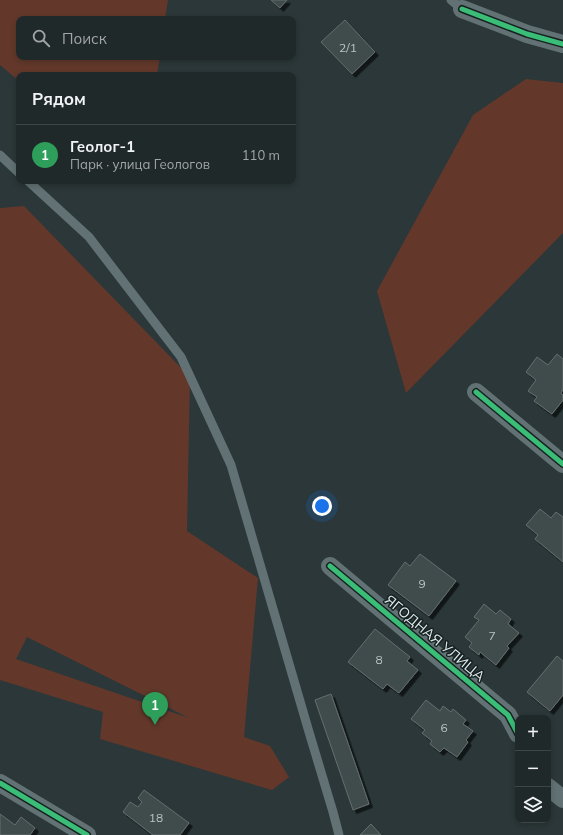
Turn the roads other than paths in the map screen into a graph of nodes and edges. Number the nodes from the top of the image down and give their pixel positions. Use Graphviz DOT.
graph roads {
  1 [pos="457,5"];
  2 [pos="563,44"];
  3 [pos="0,155"];
  4 [pos="16,170"];
  5 [pos="31,184"];
  6 [pos="476,392"];
  7 [pos="563,464"];
  8 [pos="330,566"];
  9 [pos="515,728"];
  10 [pos="0,782"];
  11 [pos="551,789"];
  12 [pos="563,799"];
  13 [pos="87,835"];
  14 [pos="339,835"];
  1 -- 2 [label="street"];
  3 -- 4 [label="lane"];
  5 -- 14 [label="lane"];
  6 -- 7 [label="street"];
  8 -- 9 [label="street, ЯГОДНАЯ УЛИЦА"];
  10 -- 13 [label="street"];
  11 -- 12 [label="street"];
}
